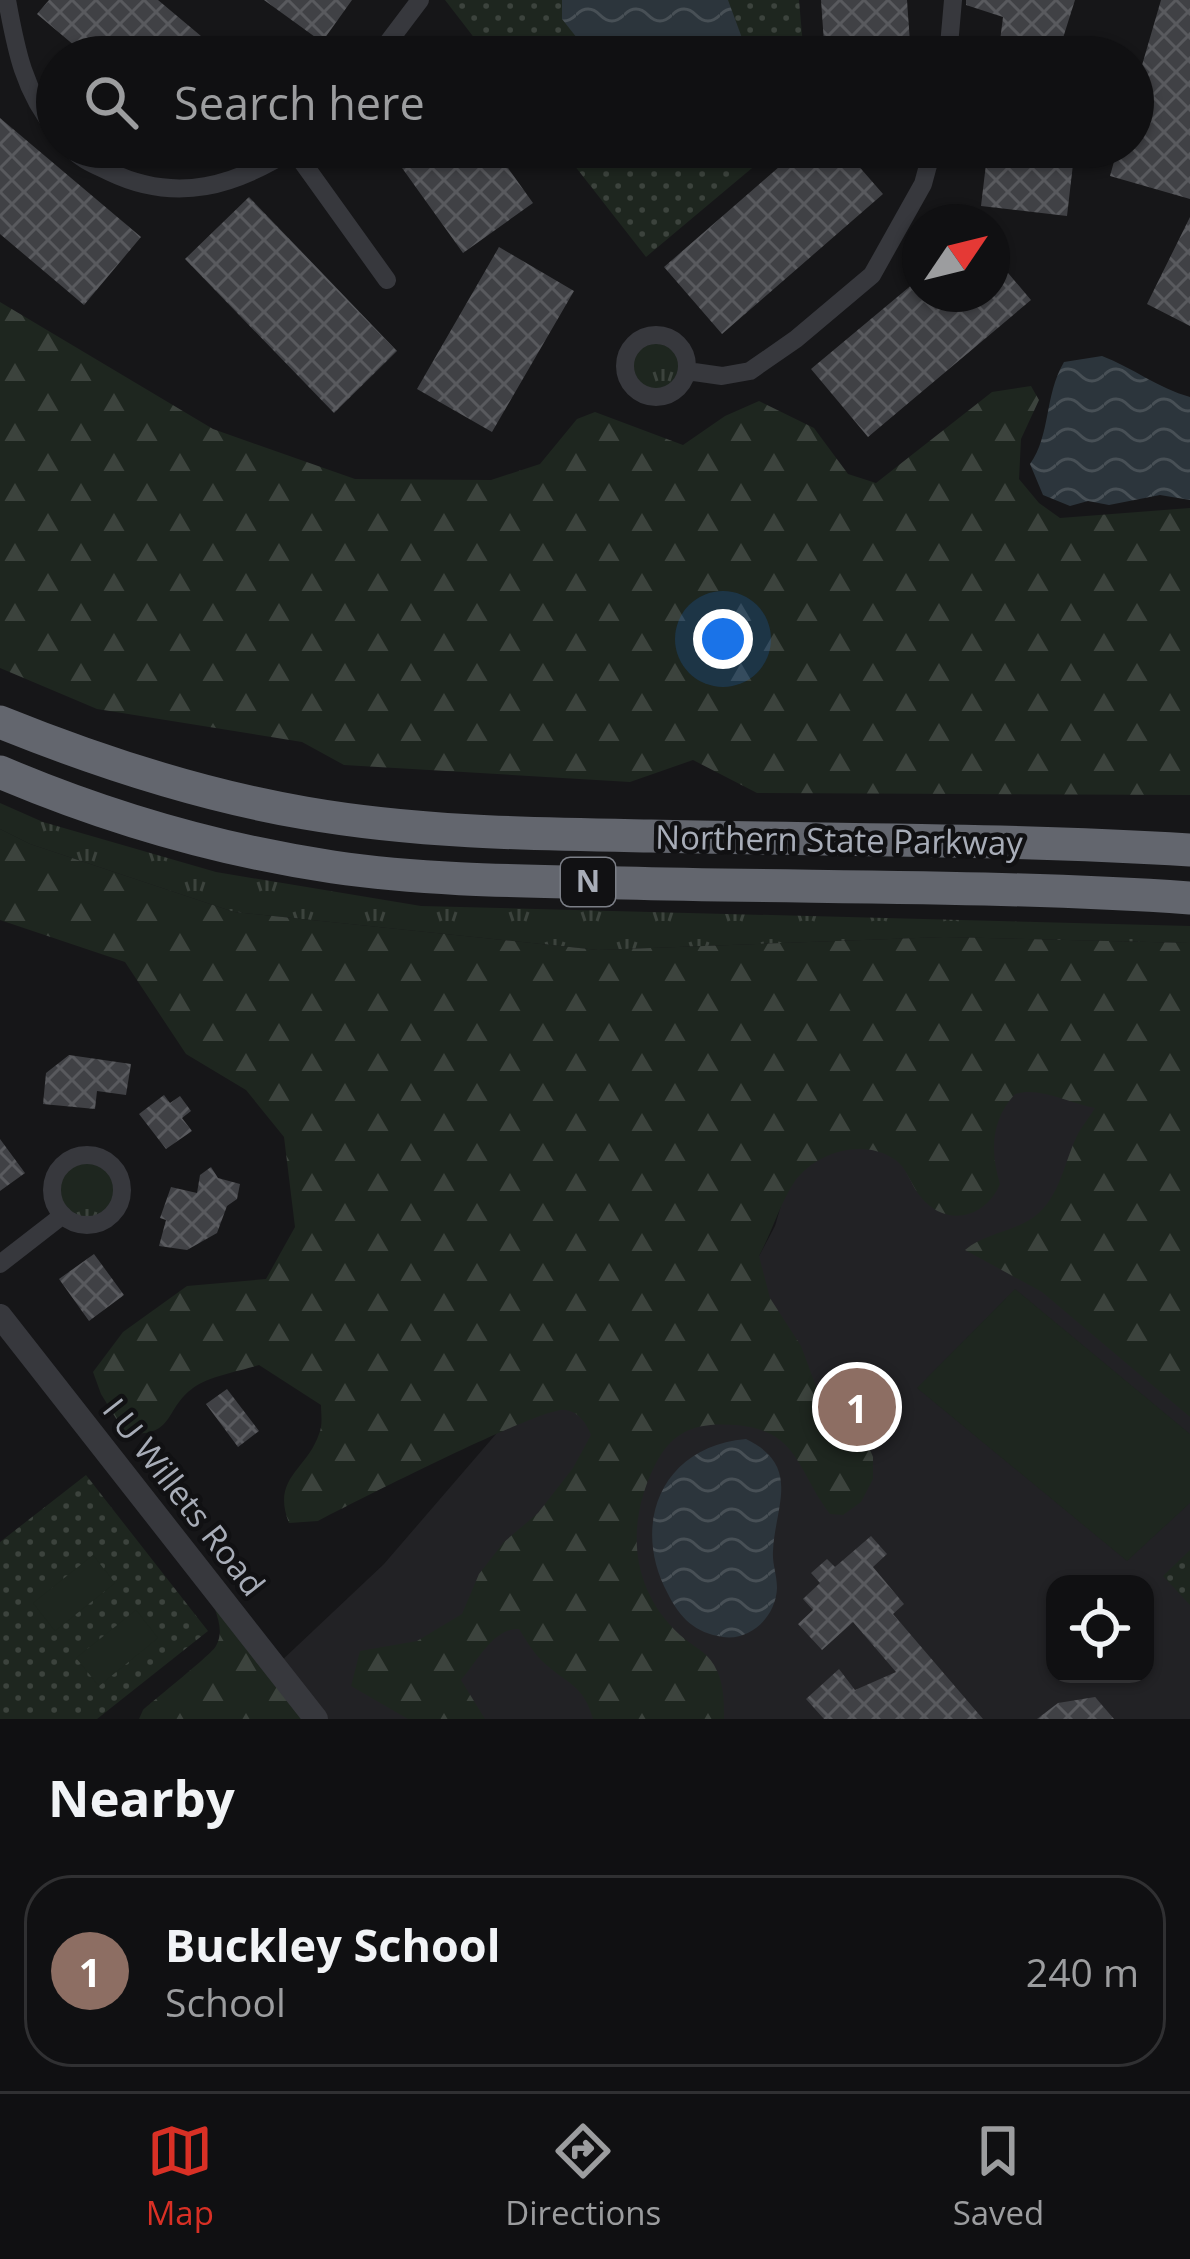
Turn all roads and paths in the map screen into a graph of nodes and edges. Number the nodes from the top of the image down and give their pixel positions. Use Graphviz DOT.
graph roads {
  1 [pos="7,0"];
  2 [pos="420,0"];
  3 [pos="953,0"];
  4 [pos="393,36"];
  5 [pos="950,36"];
  6 [pos="36,106"];
  7 [pos="101,168"];
  8 [pos="262,168"];
  9 [pos="308,168"];
  10 [pos="926,168"];
  11 [pos="387,280"];
  12 [pos="687,371"];
  13 [pos="0,722"];
  14 [pos="0,772"];
  15 [pos="1190,850"];
  16 [pos="1190,898"];
  17 [pos="63,1215"];
  18 [pos="0,1264"];
  19 [pos="0,1316"];
  20 [pos="316,1719"];
  1 -- 6 [label="street"];
  2 -- 4 [label="street"];
  3 -- 5 [label="street"];
  7 -- 8 [label="street"];
  9 -- 11 [label="street"];
  10 -- 12 [label="street"];
  13 -- 15 [label="highway, Northern State Parkway / N"];
  14 -- 16 [label="highway, Northern State Parkway / N"];
  17 -- 18 [label="street"];
  19 -- 20 [label="street, I U Willets Road"];
}
